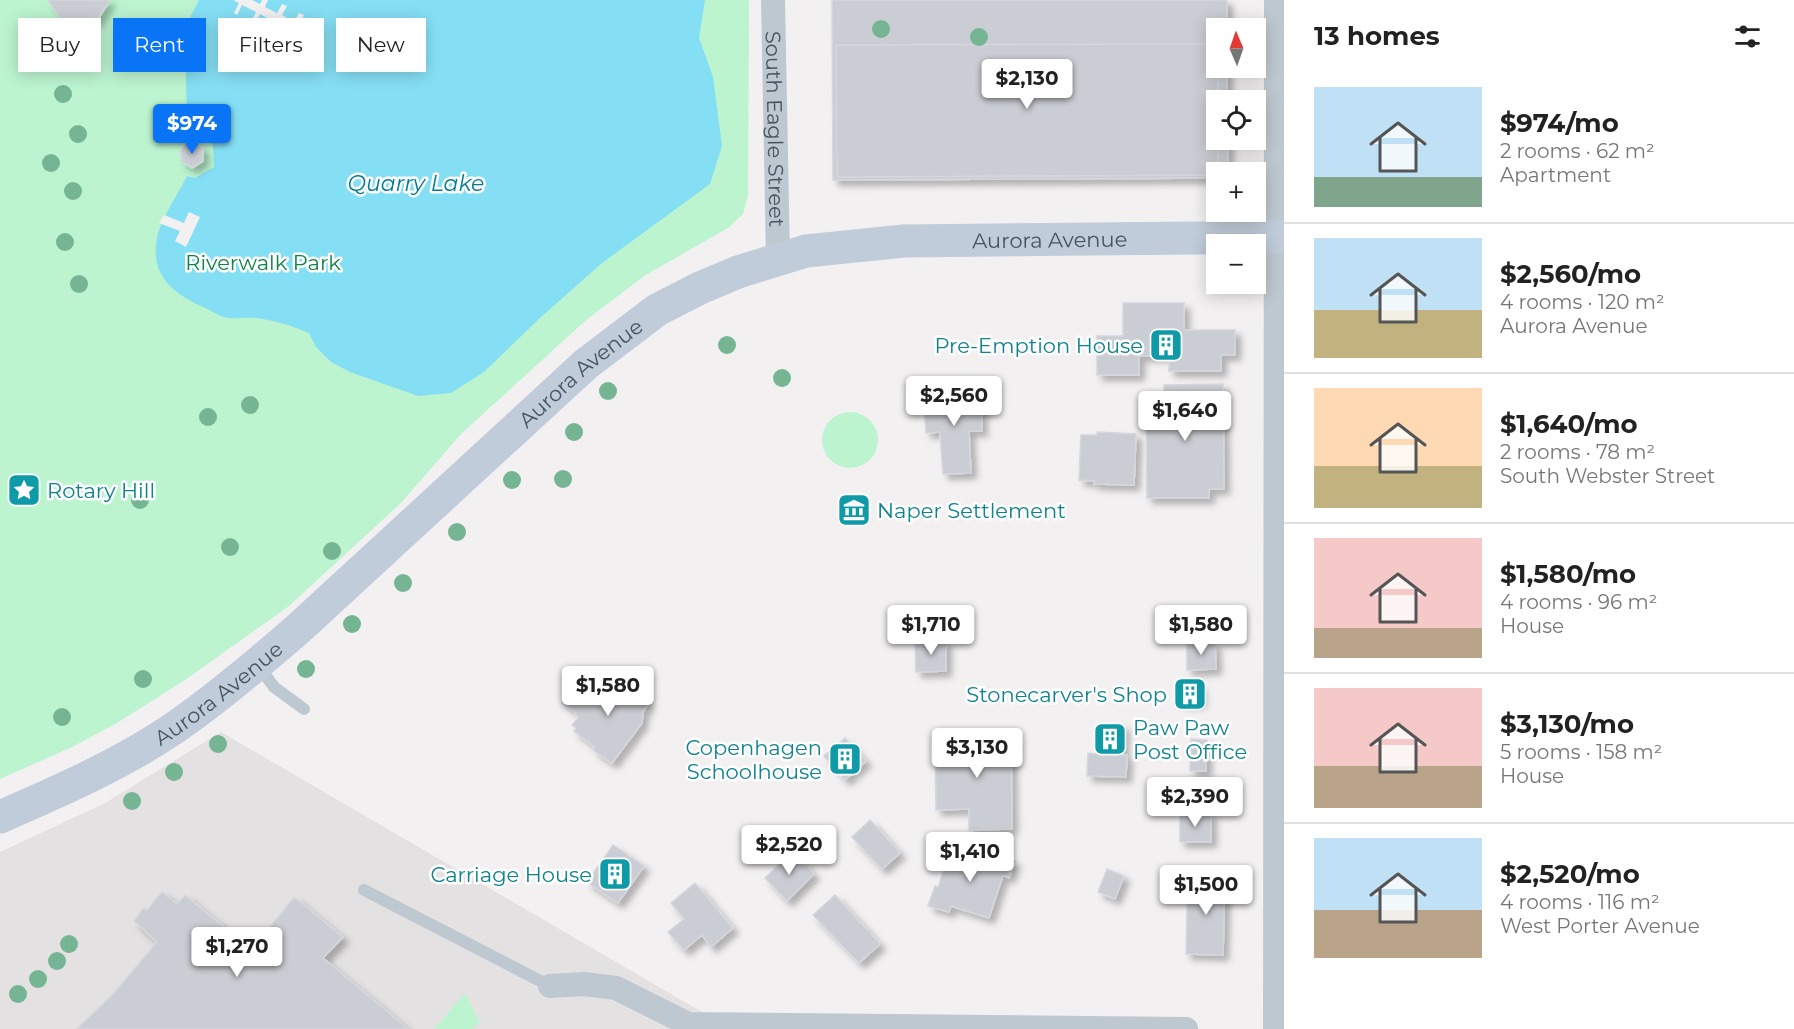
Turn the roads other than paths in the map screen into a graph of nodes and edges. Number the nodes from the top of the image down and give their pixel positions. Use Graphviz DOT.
graph roads {
  1 [pos="773,0"];
  2 [pos="1278,15"];
  3 [pos="1279,237"];
  4 [pos="778,258"];
  5 [pos="258,664"];
  6 [pos="304,709"];
  7 [pos="0,817"];
  8 [pos="364,890"];
  9 [pos="550,986"];
  10 [pos="1186,1029"];
  11 [pos="1275,1029"];
  1 -- 4 [label="street, South Eagle Street"];
  2 -- 3 [label="street"];
  3 -- 4 [label="main road, Aurora Avenue"];
  3 -- 11 [label="street"];
  4 -- 5 [label="main road, Aurora Avenue"];
  5 -- 6 [label="lane"];
  5 -- 7 [label="main road, Aurora Avenue"];
  8 -- 9 [label="lane"];
  9 -- 10 [label="street"];
}
